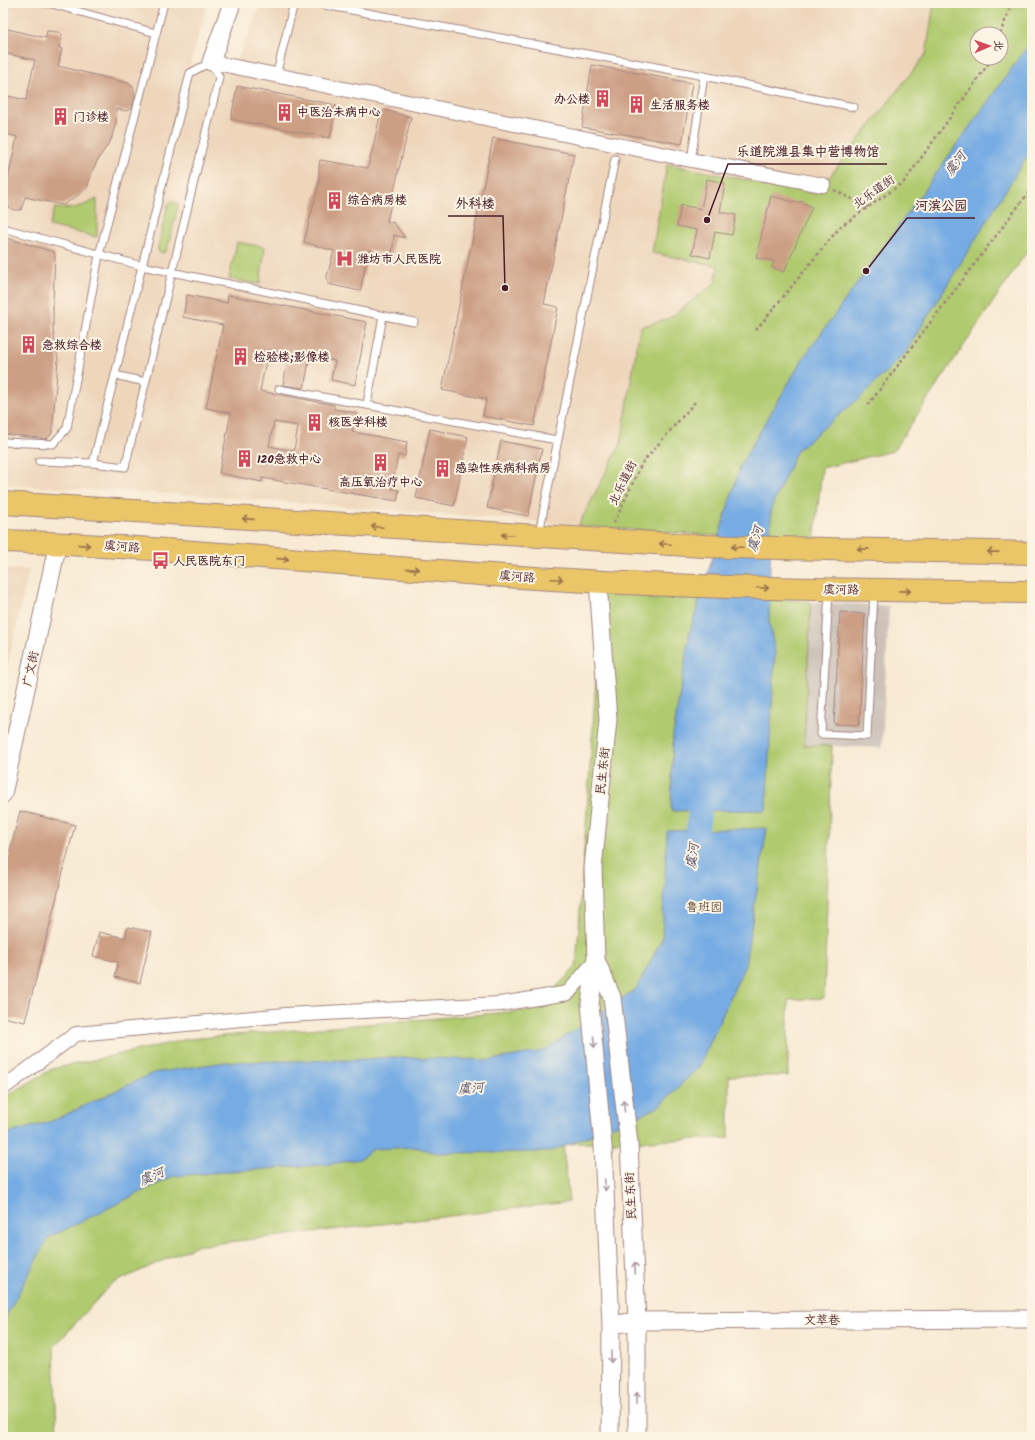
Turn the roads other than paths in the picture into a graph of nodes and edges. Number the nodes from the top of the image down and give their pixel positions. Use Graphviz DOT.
graph roads {
  1 [pos="43,3"];
  2 [pos="164,3"];
  3 [pos="232,3"];
  4 [pos="294,3"];
  5 [pos="314,3"];
  6 [pos="156,33"];
  7 [pos="211,62"];
  8 [pos="276,76"];
  9 [pos="704,76"];
  10 [pos="854,106"];
  11 [pos="615,159"];
  12 [pos="691,160"];
  13 [pos="823,185"];
  14 [pos="3,228"];
  15 [pos="99,254"];
  16 [pos="142,266"];
  17 [pos="171,272"];
  18 [pos="383,316"];
  19 [pos="414,322"];
  20 [pos="115,375"];
  21 [pos="145,382"];
  22 [pos="279,389"];
  23 [pos="367,404"];
  24 [pos="557,440"];
  25 [pos="3,442"];
  26 [pos="39,461"];
  27 [pos="93,463"];
  28 [pos="3,503"];
  29 [pos="538,537"];
  30 [pos="3,541"];
  31 [pos="58,543"];
  32 [pos="1032,553"];
  33 [pos="598,582"];
  34 [pos="829,590"];
  35 [pos="874,590"];
  36 [pos="1032,592"];
  37 [pos="3,794"];
  38 [pos="596,960"];
  39 [pos="3,1088"];
  40 [pos="1032,1319"];
  41 [pos="637,1321"];
  42 [pos="611,1325"];
  43 [pos="610,1437"];
  44 [pos="637,1437"];
  1 -- 6 [label="lane"];
  2 -- 6 [label="lane"];
  3 -- 7 [label="street"];
  4 -- 8 [label="lane"];
  5 -- 9 [label="lane"];
  6 -- 15 [label="lane"];
  7 -- 8 [label="street"];
  7 -- 16 [label="lane"];
  7 -- 17 [label="lane"];
  8 -- 12 [label="street"];
  9 -- 10 [label="lane"];
  9 -- 12 [label="lane"];
  11 -- 24 [label="lane"];
  12 -- 13 [label="street"];
  14 -- 15 [label="lane"];
  15 -- 16 [label="lane"];
  15 -- 25 [label="lane"];
  16 -- 17 [label="lane"];
  16 -- 20 [label="lane"];
  17 -- 18 [label="lane"];
  17 -- 21 [label="lane"];
  18 -- 19 [label="lane"];
  18 -- 23 [label="lane"];
  20 -- 21 [label="lane"];
  20 -- 27 [label="lane"];
  21 -- 27 [label="lane"];
  22 -- 23 [label="lane"];
  23 -- 24 [label="lane"];
  24 -- 29 [label="lane"];
  26 -- 27 [label="lane"];
  29 -- 28 [label="main road, one-way"];
  32 -- 29 [label="main road, one-way"];
  30 -- 31 [label="main road, 虞河路"];
  31 -- 33 [label="main road, 虞河路, one-way"];
  31 -- 37 [label="street, 广文街"];
  33 -- 34 [label="main road, 虞河路, one-way"];
  33 -- 38 [label="street, 民生东街"];
  34 -- 35 [label="main road, 虞河路"];
  34 -- 35 [label="lane"];
  35 -- 36 [label="main road, 虞河路, one-way"];
  38 -- 39 [label="street"];
  41 -- 38 [label="street, 民生东街, one-way"];
  38 -- 42 [label="street, 民生东街, one-way"];
  40 -- 41 [label="street, 文萃巷"];
  41 -- 42 [label="street, 文萃巷"];
  44 -- 41 [label="street, 民生东街, one-way"];
  42 -- 43 [label="street, 民生东街, one-way"];
}
